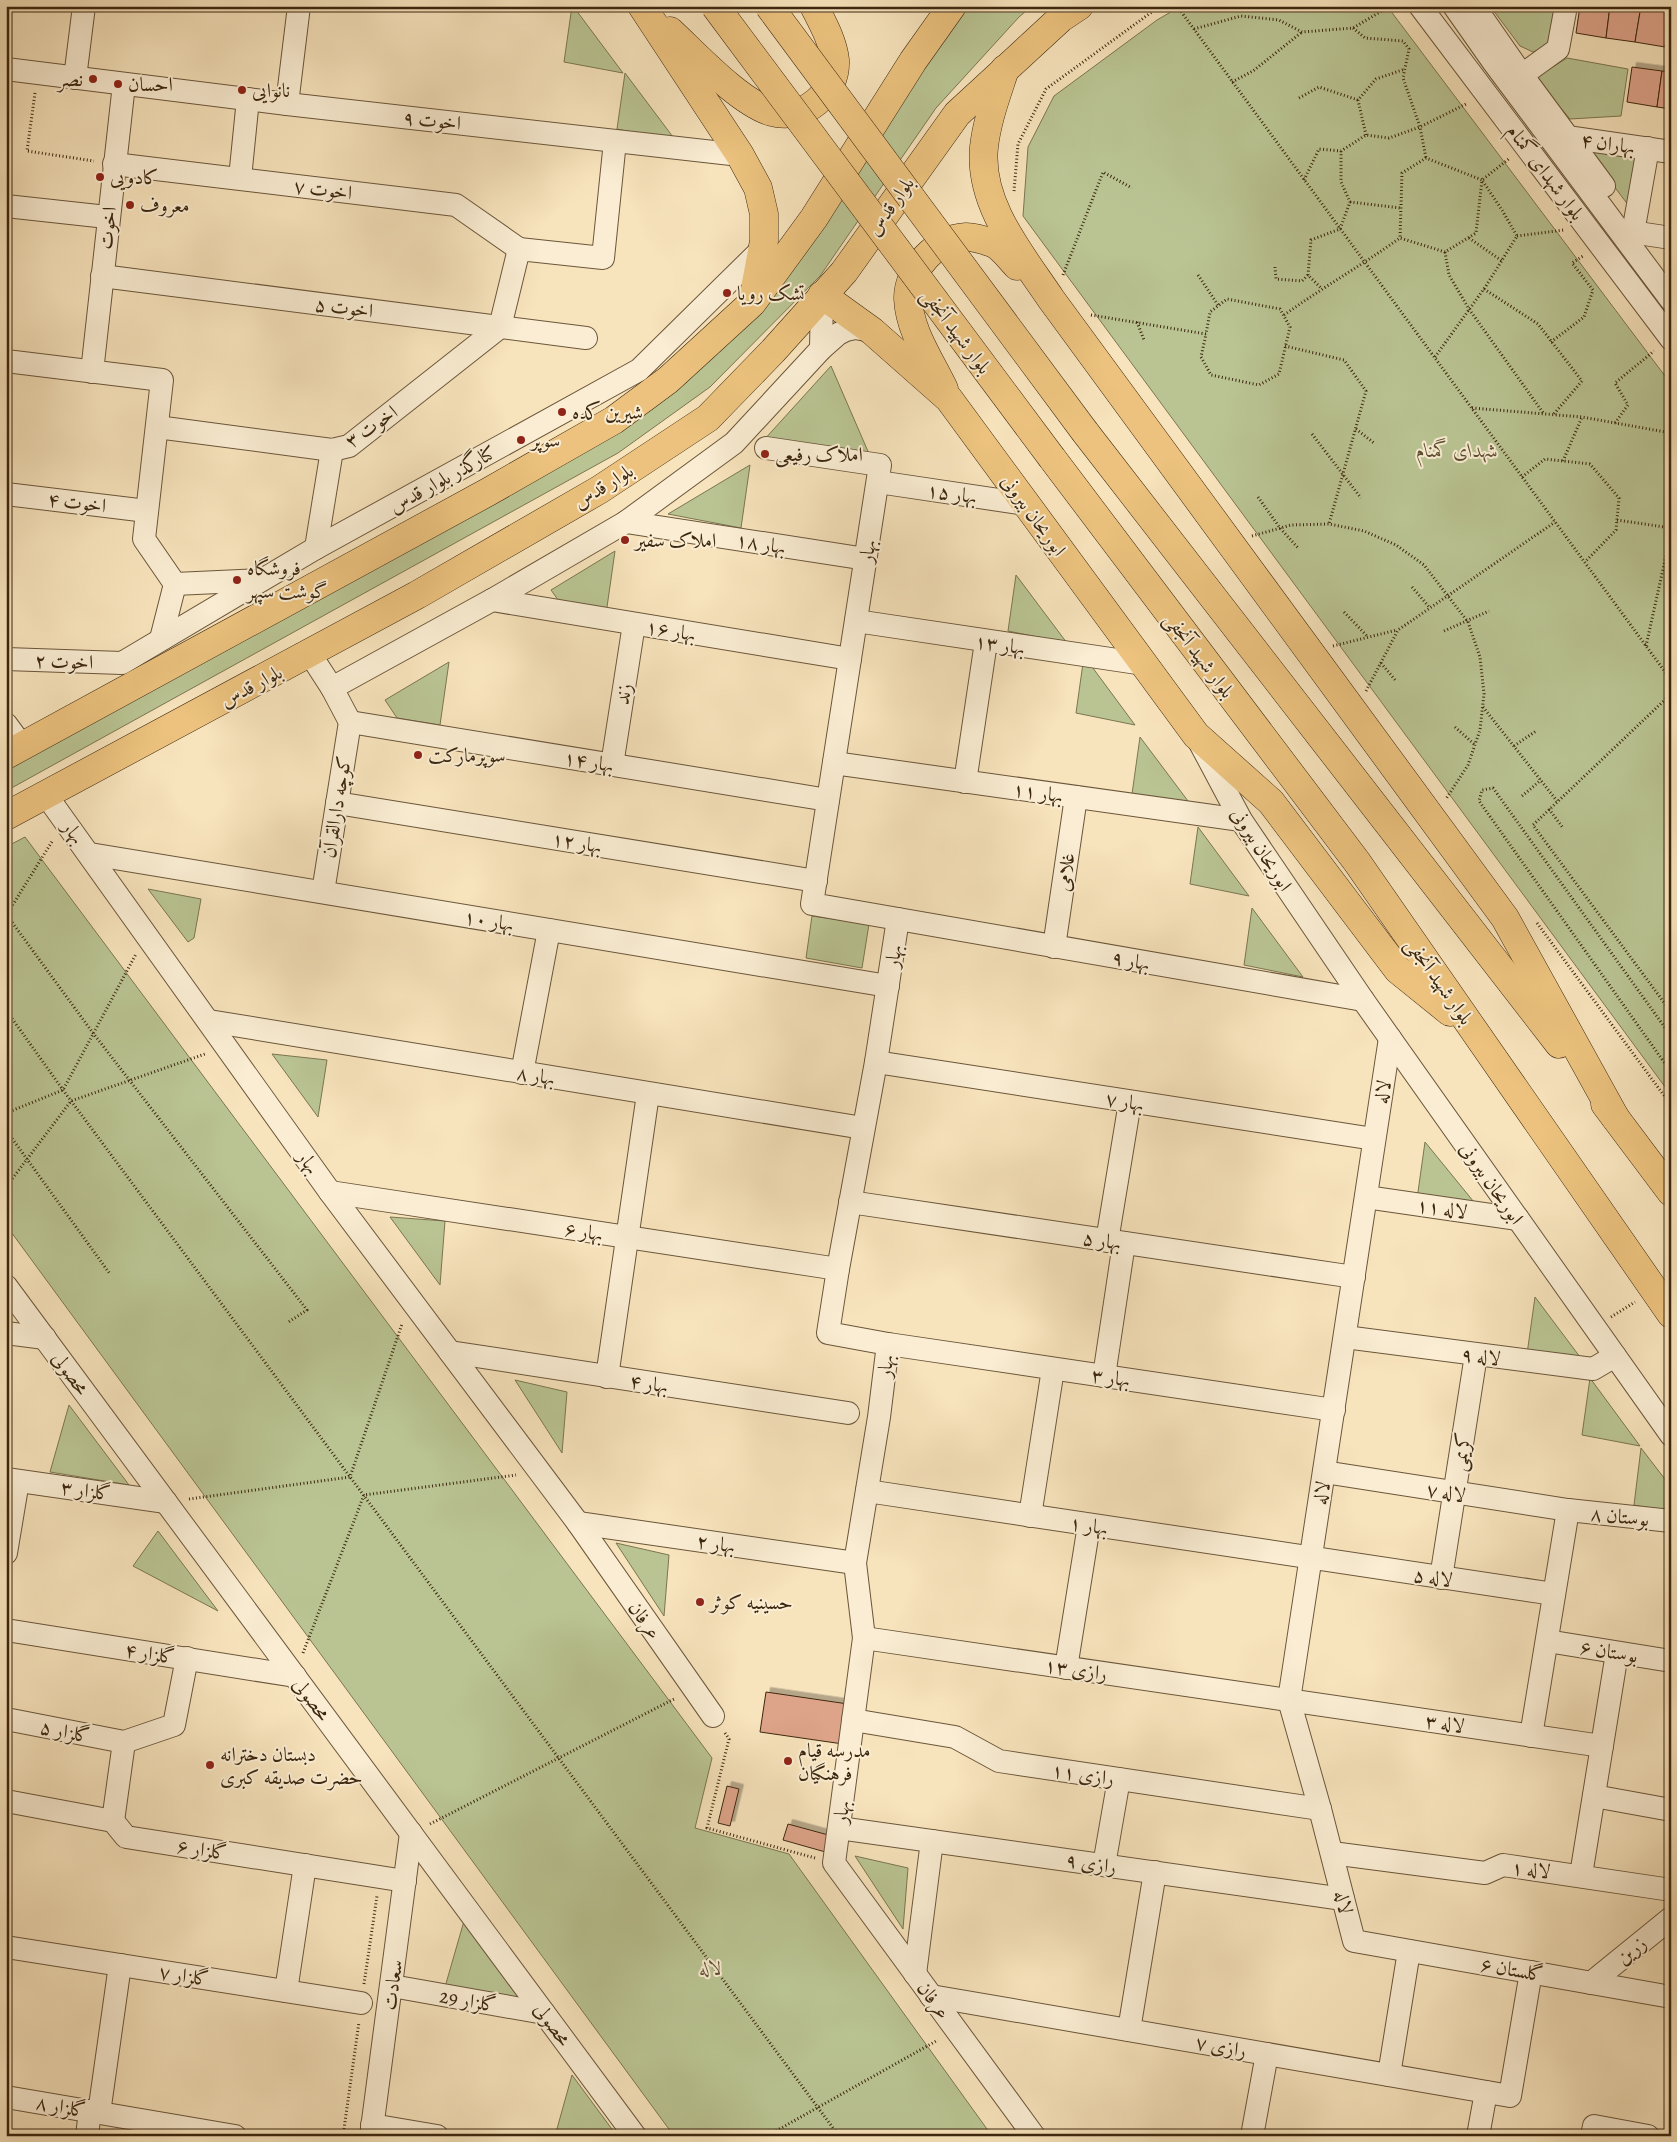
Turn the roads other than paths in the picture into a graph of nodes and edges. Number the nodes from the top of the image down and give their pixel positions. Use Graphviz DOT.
graph roads {
  1 [pos="84,6"];
  2 [pos="298,6"];
  3 [pos="638,6"];
  4 [pos="715,6"];
  5 [pos="769,6"];
  6 [pos="814,6"];
  7 [pos="952,6"];
  8 [pos="1079,6"];
  9 [pos="1420,6"];
  10 [pos="1454,6"];
  11 [pos="1474,6"];
  12 [pos="1566,6"];
  13 [pos="642,7"];
  14 [pos="6,69"];
  15 [pos="1005,69"];
  16 [pos="1522,74"];
  17 [pos="75,78"];
  18 [pos="124,84"];
  19 [pos="248,99"];
  20 [pos="287,104"];
  21 [pos="1546,133"];
  22 [pos="1570,138"];
  23 [pos="616,141"];
  24 [pos="1648,148"];
  25 [pos="1671,152"];
  26 [pos="740,155"];
  27 [pos="114,164"];
  28 [pos="240,178"];
  29 [pos="6,206"];
  30 [pos="108,217"];
  31 [pos="1636,230"];
  32 [pos="1671,238"];
  33 [pos="763,248"];
  34 [pos="519,249"];
  35 [pos="102,276"];
  36 [pos="1056,288"];
  37 [pos="1669,291"];
  38 [pos="822,295"];
  39 [pos="752,303"];
  40 [pos="500,327"];
  41 [pos="872,331"];
  42 [pos="586,338"];
  43 [pos="1663,345"];
  44 [pos="821,349"];
  45 [pos="6,361"];
  46 [pos="92,372"];
  47 [pos="949,399"];
  48 [pos="157,427"];
  49 [pos="766,448"];
  50 [pos="332,450"];
  51 [pos="879,474"];
  52 [pos="6,494"];
  53 [pos="1026,504"];
  54 [pos="147,510"];
  55 [pos="626,522"];
  56 [pos="316,548"];
  57 [pos="866,559"];
  58 [pos="263,580"];
  59 [pos="175,584"];
  60 [pos="492,600"];
  61 [pos="856,621"];
  62 [pos="634,624"];
  63 [pos="160,639"];
  64 [pos="986,642"];
  65 [pos="310,654"];
  66 [pos="6,659"];
  67 [pos="850,659"];
  68 [pos="122,662"];
  69 [pos="1144,664"];
  70 [pos="332,688"];
  71 [pos="350,722"];
  72 [pos="6,724"];
  73 [pos="1196,735"];
  74 [pos="15,751"];
  75 [pos="834,763"];
  76 [pos="612,765"];
  77 [pos="965,782"];
  78 [pos="46,795"];
  79 [pos="1076,797"];
  80 [pos="828,800"];
  81 [pos="337,803"];
  82 [pos="6,816"];
  83 [pos="1241,820"];
  84 [pos="90,854"];
  85 [pos="816,881"];
  86 [pos="323,892"];
  87 [pos="812,904"];
  88 [pos="898,920"];
  89 [pos="548,930"];
  90 [pos="1054,947"];
  91 [pos="888,986"];
  92 [pos="1363,1000"];
  93 [pos="210,1021"];
  94 [pos="1474,1032"];
  95 [pos="1390,1038"];
  96 [pos="876,1062"];
  97 [pos="522,1073"];
  98 [pos="648,1094"];
  99 [pos="1130,1102"];
  100 [pos="1615,1117"];
  101 [pos="863,1128"];
  102 [pos="1374,1139"];
  103 [pos="330,1192"];
  104 [pos="1671,1192"];
  105 [pos="1366,1197"];
  106 [pos="850,1202"];
  107 [pos="1518,1218"];
  108 [pos="627,1238"];
  109 [pos="1116,1242"];
  110 [pos="838,1268"];
  111 [pos="1354,1277"];
  112 [pos="6,1286"];
  113 [pos="1671,1314"];
  114 [pos="6,1333"];
  115 [pos="1345,1337"];
  116 [pos="45,1338"];
  117 [pos="888,1344"];
  118 [pos="450,1352"];
  119 [pos="1476,1355"];
  120 [pos="1615,1356"];
  121 [pos="1053,1369"];
  122 [pos="1104,1376"];
  123 [pos="607,1377"];
  124 [pos="1334,1410"];
  125 [pos="848,1413"];
  126 [pos="1671,1435"];
  127 [pos="1324,1472"];
  128 [pos="12,1480"];
  129 [pos="867,1492"];
  130 [pos="1454,1494"];
  131 [pos="166,1502"];
  132 [pos="1568,1510"];
  133 [pos="1030,1516"];
  134 [pos="1671,1521"];
  135 [pos="578,1524"];
  136 [pos="1089,1525"];
  137 [pos="6,1553"];
  138 [pos="1311,1559"];
  139 [pos="855,1563"];
  140 [pos="1441,1578"];
  141 [pos="1554,1594"];
  142 [pos="6,1630"];
  143 [pos="864,1638"];
  144 [pos="1546,1641"];
  145 [pos="1617,1653"];
  146 [pos="187,1658"];
  147 [pos="1671,1661"];
  148 [pos="1066,1668"];
  149 [pos="295,1676"];
  150 [pos="1289,1700"];
  151 [pos="713,1716"];
  152 [pos="6,1719"];
  153 [pos="853,1720"];
  154 [pos="1531,1736"];
  155 [pos="124,1742"];
  156 [pos="1602,1746"];
  157 [pos="1119,1779"];
  158 [pos="1594,1796"];
  159 [pos="6,1801"];
  160 [pos="1320,1808"];
  161 [pos="1671,1810"];
  162 [pos="113,1821"];
  163 [pos="839,1828"];
  164 [pos="411,1833"];
  165 [pos="932,1841"];
  166 [pos="1332,1853"];
  167 [pos="834,1863"];
  168 [pos="305,1865"];
  169 [pos="1104,1865"];
  170 [pos="1155,1872"];
  171 [pos="1581,1875"];
  172 [pos="405,1881"];
  173 [pos="1671,1890"];
  174 [pos="1343,1899"];
  175 [pos="1671,1918"];
  176 [pos="1354,1941"];
  177 [pos="6,1947"];
  178 [pos="1409,1951"];
  179 [pos="120,1965"];
  180 [pos="1531,1972"];
  181 [pos="915,1974"];
  182 [pos="1591,1983"];
  183 [pos="392,1986"];
  184 [pos="286,1991"];
  185 [pos="931,1996"];
  186 [pos="1671,1997"];
  187 [pos="362,2003"];
  188 [pos="544,2013"];
  189 [pos="1129,2030"];
  190 [pos="1267,2054"];
  191 [pos="1388,2075"];
  192 [pos="1486,2092"];
  193 [pos="6,2097"];
  194 [pos="95,2112"];
  195 [pos="371,2130"];
  196 [pos="87,2136"];
  197 [pos="234,2136"];
  198 [pos="437,2136"];
  199 [pos="635,2136"];
  200 [pos="1034,2136"];
  201 [pos="1252,2136"];
  202 [pos="1478,2136"];
  203 [pos="1592,2136"];
  204 [pos="1648,2136"];
  1 -- 17 [label="street"];
  2 -- 20 [label="street"];
  3 -- 13 [label="street"];
  4 -- 94 [label="main road, بلوار شهید آنجفی, bridge"];
  5 -- 100 [label="main road, bridge"];
  6 -- 13 [label="main road"];
  7 -- 39 [label="main road"];
  8 -- 15 [label="main road, بلوار قدس"];
  9 -- 43 [label="street, بلوار شهدای گمنام"];
  10 -- 21 [label="street, بلوار شهدای گمنام"];
  11 -- 16 [label="street"];
  12 -- 16 [label="street"];
  13 -- 26 [label="main road"];
  14 -- 17 [label="street, اخوت ۹"];
  15 -- 36 [label="main road"];
  15 -- 38 [label="main road, بلوار قدس"];
  16 -- 22 [label="street"];
  17 -- 18 [label="street, اخوت ۹"];
  18 -- 19 [label="street, اخوت ۹"];
  18 -- 27 [label="street, اخوت"];
  19 -- 20 [label="street, اخوت ۹"];
  19 -- 28 [label="street"];
  20 -- 23 [label="street, اخوت ۹"];
  21 -- 22 [label="street, بهاران ۴"];
  21 -- 37 [label="street, بلوار شهدای گمنام"];
  22 -- 24 [label="street, بهاران ۴"];
  22 -- 31 [label="street"];
  23 -- 26 [label="street, اخوت ۹"];
  23 -- 34 [label="street"];
  24 -- 25 [label="street, بهاران ۴"];
  24 -- 31 [label="street"];
  26 -- 33 [label="main road"];
  27 -- 28 [label="street, اخوت ۷"];
  27 -- 30 [label="street, اخوت"];
  28 -- 34 [label="street, اخوت ۷"];
  29 -- 30 [label="street"];
  30 -- 35 [label="street, اخوت"];
  31 -- 32 [label="street"];
  31 -- 37 [label="street"];
  33 -- 39 [label="main road"];
  33 -- 56 [label="street, کنارگذر بلوار قدس"];
  34 -- 40 [label="street"];
  35 -- 40 [label="street, اخوت ۵"];
  35 -- 46 [label="street, اخوت"];
  36 -- 47 [label="main road"];
  36 -- 100 [label="main road"];
  38 -- 41 [label="main road, ابوریحان بیرونی"];
  38 -- 44 [label="street"];
  38 -- 65 [label="main road, بلوار قدس"];
  39 -- 74 [label="main road"];
  40 -- 42 [label="street, اخوت ۵"];
  40 -- 50 [label="street, اخوت ۳"];
  41 -- 44 [label="street"];
  41 -- 47 [label="main road, ابوریحان بیرونی"];
  44 -- 55 [label="street"];
  45 -- 46 [label="street"];
  46 -- 48 [label="street"];
  47 -- 53 [label="main road, ابوریحان بیرونی"];
  48 -- 50 [label="street, اخوت ۳"];
  48 -- 54 [label="street"];
  49 -- 51 [label="street, بهار ۱۵"];
  50 -- 56 [label="street"];
  51 -- 53 [label="street, بهار ۱۵"];
  51 -- 57 [label="street, بهار"];
  52 -- 54 [label="street, اخوت ۴"];
  53 -- 69 [label="main road, ابوریحان بیرونی"];
  54 -- 59 [label="street"];
  55 -- 57 [label="street, بهار ۱۸"];
  55 -- 60 [label="street"];
  56 -- 58 [label="street, کنارگذر بلوار قدس"];
  57 -- 61 [label="street, بهار"];
  58 -- 59 [label="street"];
  58 -- 63 [label="street, کنارگذر بلوار قدس"];
  59 -- 63 [label="street"];
  60 -- 62 [label="street, بهار ۱۶"];
  60 -- 70 [label="street"];
  61 -- 64 [label="street, بهار ۱۳"];
  61 -- 67 [label="street, بهار"];
  62 -- 67 [label="street, بهار ۱۶"];
  62 -- 76 [label="street, زند"];
  63 -- 68 [label="street, کنارگذر بلوار قدس"];
  64 -- 69 [label="street, بهار ۱۳"];
  64 -- 77 [label="street"];
  65 -- 70 [label="street"];
  65 -- 78 [label="main road, بلوار قدس"];
  66 -- 68 [label="street, اخوت ۲"];
  67 -- 75 [label="street, بهار"];
  69 -- 73 [label="main road, ابوریحان بیرونی"];
  70 -- 71 [label="street"];
  71 -- 76 [label="street, بهار ۱۴"];
  71 -- 81 [label="street, کوچه دارالقرآن"];
  72 -- 74 [label="street"];
  73 -- 83 [label="street, ابوریحان بیرونی"];
  73 -- 94 [label="main road"];
  75 -- 77 [label="street, بهار ۱۱"];
  75 -- 80 [label="street, بهار"];
  76 -- 80 [label="street, بهار ۱۴"];
  77 -- 79 [label="street, بهار ۱۱"];
  78 -- 82 [label="main road, بلوار قدس"];
  78 -- 84 [label="street, بهار"];
  79 -- 83 [label="street, بهار ۱۱"];
  79 -- 90 [label="street, غلامی"];
  80 -- 85 [label="street, بهار"];
  81 -- 85 [label="street, بهار ۱۲"];
  81 -- 86 [label="street, کوچه دارالقرآن"];
  83 -- 92 [label="street, ابوریحان بیرونی"];
  84 -- 86 [label="street, بهار ۱۰"];
  84 -- 93 [label="street, بهار"];
  85 -- 87 [label="street, بهار"];
  86 -- 89 [label="street, بهار ۱۰"];
  87 -- 88 [label="street, بهار ۹"];
  88 -- 90 [label="street, بهار ۹"];
  88 -- 91 [label="street, بهار"];
  89 -- 91 [label="street, بهار ۱۰"];
  89 -- 97 [label="street"];
  90 -- 92 [label="street, بهار ۹"];
  91 -- 96 [label="street, بهار"];
  92 -- 95 [label="street, ابوریحان بیرونی"];
  93 -- 97 [label="street, بهار ۸"];
  93 -- 103 [label="street, بهار"];
  94 -- 113 [label="main road, بلوار شهید آنجفی"];
  95 -- 102 [label="street, لاله"];
  95 -- 107 [label="street, ابوریحان بیرونی"];
  96 -- 99 [label="street, بهار ۷"];
  96 -- 101 [label="street, بهار"];
  97 -- 98 [label="street, بهار ۸"];
  98 -- 101 [label="street, بهار ۸"];
  98 -- 108 [label="street"];
  99 -- 102 [label="street, بهار ۷"];
  99 -- 109 [label="street"];
  100 -- 104 [label="main road"];
  101 -- 106 [label="street, بهار"];
  102 -- 105 [label="street, لاله"];
  103 -- 108 [label="street, بهار ۶"];
  103 -- 118 [label="street, بهار"];
  105 -- 107 [label="street, لاله ۱۱"];
  105 -- 111 [label="street, لاله"];
  106 -- 109 [label="street, بهار ۵"];
  106 -- 110 [label="street, بهار"];
  107 -- 120 [label="street, ابوریحان بیرونی"];
  108 -- 110 [label="street, بهار ۶"];
  108 -- 123 [label="street"];
  109 -- 111 [label="street, بهار ۵"];
  109 -- 122 [label="street"];
  110 -- 117 [label="street, بهار"];
  111 -- 115 [label="street, لاله"];
  112 -- 116 [label="street, محصولی"];
  114 -- 116 [label="street"];
  115 -- 119 [label="street, لاله ۹"];
  115 -- 124 [label="street, لاله"];
  116 -- 131 [label="street, محصولی"];
  117 -- 121 [label="street, بهار ۳"];
  117 -- 129 [label="street, بهار"];
  118 -- 123 [label="street, بهار ۴"];
  118 -- 135 [label="street, بهار"];
  119 -- 120 [label="street, لاله ۹"];
  119 -- 130 [label="street, کریمی"];
  120 -- 126 [label="street, ابوریحان بیرونی"];
  121 -- 122 [label="street, بهار ۳"];
  121 -- 133 [label="street"];
  122 -- 124 [label="street, بهار ۳"];
  123 -- 125 [label="street, بهار ۴"];
  124 -- 127 [label="street, لاله"];
  127 -- 130 [label="street, لاله ۷"];
  127 -- 138 [label="street, لاله"];
  128 -- 131 [label="street, گلزار ۳"];
  128 -- 137 [label="street"];
  129 -- 133 [label="street, بهار ۱"];
  129 -- 139 [label="street, بهار"];
  130 -- 132 [label="street, لاله ۷"];
  130 -- 140 [label="street, کریمی"];
  131 -- 149 [label="street, محصولی"];
  132 -- 134 [label="street, بوستان ۸"];
  132 -- 141 [label="street"];
  133 -- 136 [label="street, بهار ۱"];
  135 -- 139 [label="street, بهار ۲"];
  135 -- 151 [label="street, عرفان"];
  136 -- 138 [label="street, بهار ۱"];
  136 -- 148 [label="street"];
  138 -- 140 [label="street, لاله ۵"];
  138 -- 150 [label="street, لاله"];
  139 -- 143 [label="street, بهار"];
  140 -- 141 [label="street, لاله ۵"];
  141 -- 144 [label="street"];
  142 -- 146 [label="street, گلزار ۴"];
  143 -- 148 [label="street, رازی ۱۳"];
  143 -- 153 [label="street, بهار"];
  144 -- 145 [label="street, بوستان ۶"];
  144 -- 154 [label="street"];
  145 -- 147 [label="street, بوستان ۶"];
  145 -- 156 [label="street"];
  146 -- 149 [label="street, گلزار ۴"];
  146 -- 155 [label="street"];
  148 -- 150 [label="street, رازی ۱۳"];
  149 -- 164 [label="street, محصولی"];
  150 -- 154 [label="street, لاله ۳"];
  150 -- 160 [label="street, لاله"];
  152 -- 155 [label="street, گلزار ۵"];
  153 -- 157 [label="street, رازی ۱۱"];
  153 -- 163 [label="street, بهار"];
  154 -- 156 [label="street, لاله ۳"];
  155 -- 162 [label="street"];
  156 -- 158 [label="street"];
  157 -- 160 [label="street, رازی ۱۱"];
  157 -- 169 [label="street"];
  158 -- 161 [label="street"];
  158 -- 171 [label="street"];
  159 -- 162 [label="street"];
  160 -- 166 [label="street, لاله"];
  162 -- 168 [label="street, گلزار ۶"];
  163 -- 165 [label="street, رازی ۹"];
  163 -- 167 [label="street, بهار"];
  164 -- 172 [label="street, سعادت"];
  164 -- 188 [label="street, محصولی"];
  165 -- 169 [label="street, رازی ۹"];
  165 -- 181 [label="street"];
  166 -- 171 [label="street, لاله ۱"];
  166 -- 174 [label="street, لاله"];
  167 -- 181 [label="street, عرفان"];
  168 -- 172 [label="street, گلزار ۶"];
  168 -- 184 [label="street"];
  169 -- 170 [label="street, رازی ۹"];
  170 -- 174 [label="street, رازی ۹"];
  170 -- 189 [label="street"];
  171 -- 173 [label="street, لاله ۱"];
  172 -- 183 [label="street, سعادت"];
  174 -- 176 [label="street, لاله"];
  175 -- 182 [label="street, زرین"];
  176 -- 178 [label="street, گلستان ۶"];
  177 -- 179 [label="street, گلزار ۷"];
  178 -- 180 [label="street, گلستان ۶"];
  178 -- 191 [label="street"];
  179 -- 184 [label="street, گلزار ۷"];
  179 -- 194 [label="street"];
  180 -- 182 [label="street, گلستان ۶"];
  180 -- 192 [label="street, رازی ۷"];
  181 -- 185 [label="street, عرفان"];
  182 -- 186 [label="street, گلستان ۶"];
  183 -- 188 [label="street, گلزار 29"];
  183 -- 195 [label="street, سعادت"];
  184 -- 187 [label="street, گلزار ۷"];
  185 -- 189 [label="street, رازی ۷"];
  185 -- 200 [label="street, عرفان"];
  188 -- 199 [label="street, محصولی"];
  189 -- 190 [label="street, رازی ۷"];
  190 -- 191 [label="street, رازی ۷"];
  190 -- 201 [label="street"];
  191 -- 192 [label="street, رازی ۷"];
  192 -- 202 [label="street"];
  193 -- 194 [label="street, گلزار ۸"];
  194 -- 196 [label="street"];
  194 -- 197 [label="street, گلزار ۸"];
  195 -- 198 [label="street"];
  203 -- 204 [label="street"];
}
